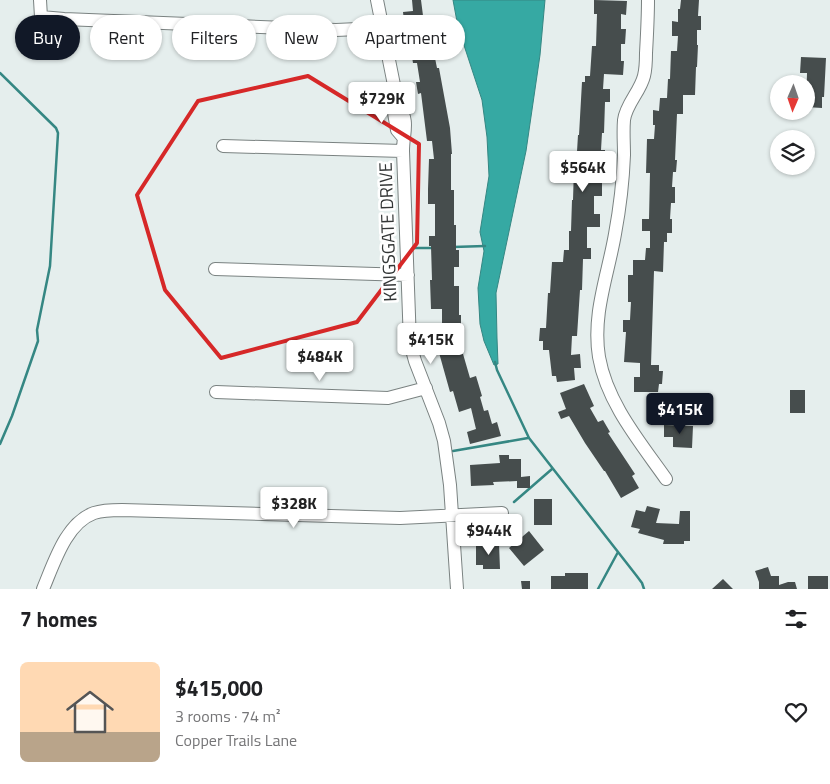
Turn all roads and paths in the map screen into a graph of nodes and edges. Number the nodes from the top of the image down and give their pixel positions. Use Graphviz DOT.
graph roads {
  1 [pos="40,0"];
  2 [pos="376,0"];
  3 [pos="648,0"];
  4 [pos="379,15"];
  5 [pos="347,29"];
  6 [pos="389,60"];
  7 [pos="223,146"];
  8 [pos="403,151"];
  9 [pos="215,269"];
  10 [pos="408,275"];
  11 [pos="426,388"];
  12 [pos="216,392"];
  13 [pos="666,478"];
  14 [pos="502,513"];
  15 [pos="452,516"];
  16 [pos="43,589"];
  17 [pos="458,589"];
  1 -- 5 [label="street"];
  2 -- 4 [label="street, KINGSGATE DRIVE"];
  3 -- 13 [label="street"];
  6 -- 8 [label="street, KINGSGATE DRIVE"];
  7 -- 8 [label="street"];
  8 -- 10 [label="street, KINGSGATE DRIVE"];
  9 -- 10 [label="street"];
  10 -- 11 [label="street, KINGSGATE DRIVE"];
  11 -- 12 [label="street"];
  11 -- 15 [label="street, KINGSGATE DRIVE"];
  14 -- 15 [label="street"];
  15 -- 16 [label="street"];
  15 -- 17 [label="street, KINGSGATE DRIVE"];
}
